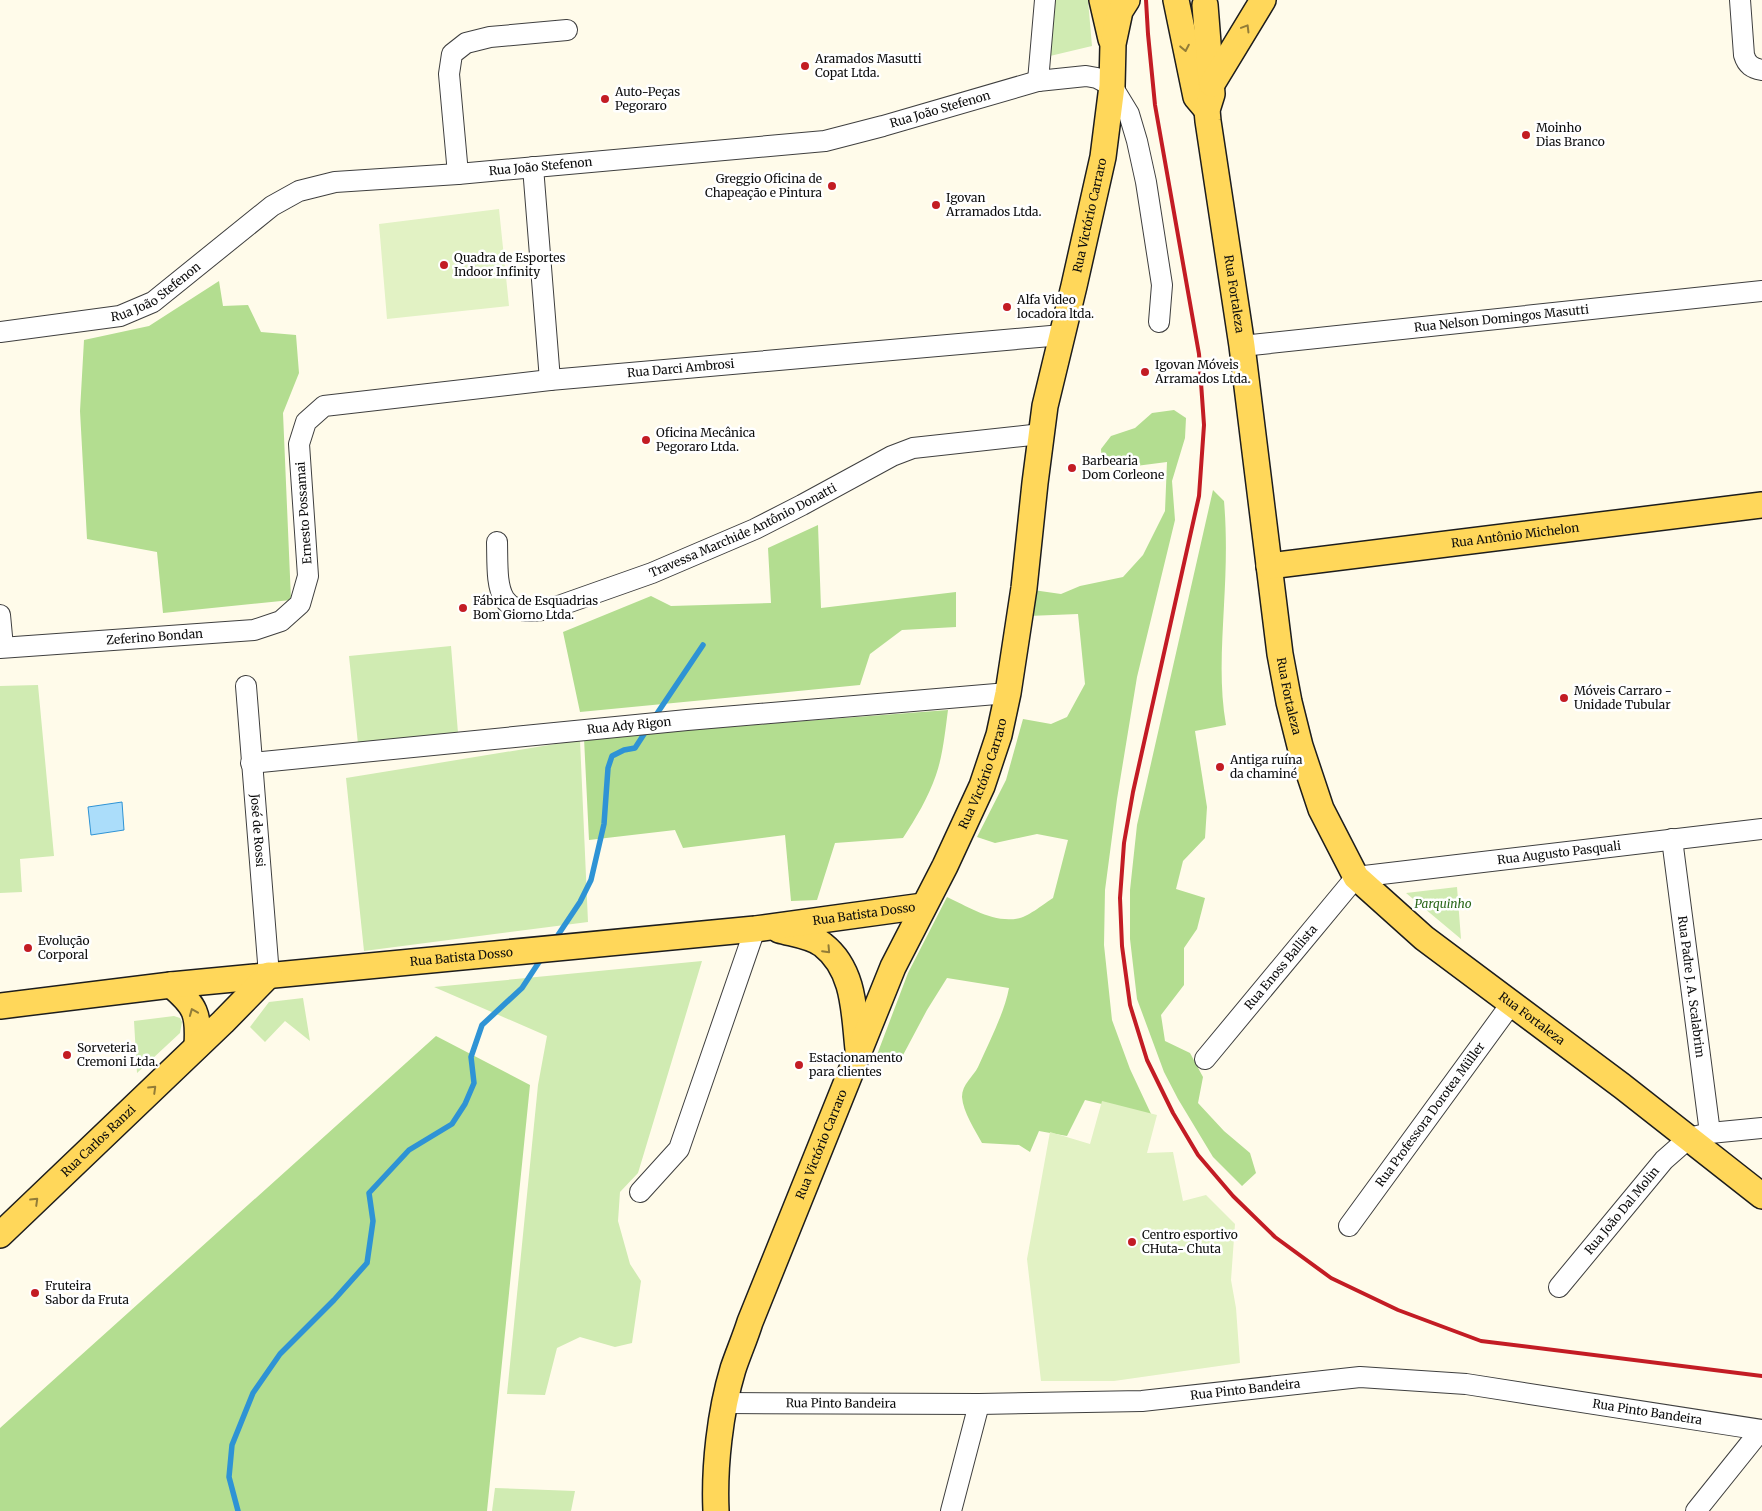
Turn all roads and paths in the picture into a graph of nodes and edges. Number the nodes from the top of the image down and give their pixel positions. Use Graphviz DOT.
graph roads {
  1 [pos="1045,0"];
  2 [pos="1102,0"];
  3 [pos="1127,0"];
  4 [pos="1177,0"];
  5 [pos="1263,0"];
  6 [pos="1740,0"];
  7 [pos="1213,1"];
  8 [pos="567,30"];
  9 [pos="1113,44"];
  10 [pos="1762,70"];
  11 [pos="1038,81"];
  12 [pos="1212,84"];
  13 [pos="1112,86"];
  14 [pos="1207,110"];
  15 [pos="533,167"];
  16 [pos="458,174"];
  17 [pos="1762,291"];
  18 [pos="1159,322"];
  19 [pos="0,332"];
  20 [pos="1062,335"];
  21 [pos="1242,346"];
  22 [pos="550,380"];
  23 [pos="306,422"];
  24 [pos="1041,434"];
  25 [pos="1762,506"];
  26 [pos="497,542"];
  27 [pos="1268,566"];
  28 [pos="300,604"];
  29 [pos="0,615"];
  30 [pos="2,647"];
  31 [pos="246,686"];
  32 [pos="1008,693"];
  33 [pos="251,763"];
  34 [pos="1762,829"];
  35 [pos="1672,839"];
  36 [pos="1356,877"];
  37 [pos="923,906"];
  38 [pos="761,928"];
  39 [pos="269,975"];
  40 [pos="172,985"];
  41 [pos="1511,1004"];
  42 [pos="0,1006"];
  43 [pos="197,1046"];
  44 [pos="859,1054"];
  45 [pos="1205,1059"];
  46 [pos="1762,1128"];
  47 [pos="1699,1136"];
  48 [pos="640,1192"];
  49 [pos="1762,1196"];
  50 [pos="1349,1226"];
  51 [pos="0,1235"];
  52 [pos="1559,1287"];
  53 [pos="726,1403"];
  54 [pos="979,1404"];
  55 [pos="1761,1430"];
  56 [pos="716,1511"];
  57 [pos="951,1511"];
  58 [pos="1696,1511"];
  1 -- 11 [label="street"];
  2 -- 9 [label="main road"];
  3 -- 9 [label="main road, Rua Victório Carraro"];
  4 -- 7 [label="main road"];
  4 -- 14 [label="main road, Rua Fortaleza, one-way"];
  12 -- 5 [label="main road, one-way"];
  6 -- 10 [label="street"];
  7 -- 12 [label="main road, Rua Fortaleza"];
  8 -- 16 [label="street"];
  9 -- 13 [label="main road, Rua Victório Carraro"];
  11 -- 13 [label="street, Rua João Stefenon"];
  11 -- 15 [label="street, Rua João Stefenon"];
  12 -- 14 [label="main road, Rua Fortaleza"];
  13 -- 18 [label="street"];
  13 -- 20 [label="main road, Rua Victório Carraro"];
  14 -- 21 [label="main road, Rua Fortaleza"];
  15 -- 16 [label="street, Rua João Stefenon"];
  15 -- 22 [label="street"];
  16 -- 19 [label="street, Rua João Stefenon"];
  17 -- 21 [label="street, Rua Nelson Domingos Masutti"];
  20 -- 22 [label="street, Rua Darci Ambrosi"];
  20 -- 24 [label="main road, Rua Victório Carraro"];
  21 -- 27 [label="main road, Rua Fortaleza"];
  22 -- 23 [label="street, Rua Darci Ambrosi"];
  23 -- 28 [label="street, Ernesto Possamai"];
  24 -- 26 [label="street, Travessa Marchide Antônio Donatti"];
  24 -- 32 [label="main road, Rua Victório Carraro"];
  25 -- 27 [label="main road, Rua Antônio Michelon"];
  27 -- 36 [label="main road, Rua Fortaleza"];
  28 -- 30 [label="street, Zeferino Bondan"];
  29 -- 30 [label="street"];
  31 -- 33 [label="street, José de Rossi"];
  32 -- 33 [label="street, Rua Ady Rigon"];
  32 -- 37 [label="main road, Rua Victório Carraro"];
  33 -- 39 [label="street, José de Rossi"];
  34 -- 35 [label="street, Rua Augusto Pasquali"];
  35 -- 36 [label="street, Rua Augusto Pasquali"];
  35 -- 47 [label="street, Rua Padre J. A. Scalabrim"];
  36 -- 41 [label="main road, Rua Fortaleza"];
  36 -- 45 [label="street, Rua Enoss Ballista"];
  37 -- 38 [label="main road, Rua Batista Dosso"];
  37 -- 44 [label="main road, Rua Victório Carraro"];
  38 -- 39 [label="main road, Rua Batista Dosso"];
  38 -- 44 [label="main road, one-way"];
  38 -- 48 [label="street"];
  39 -- 40 [label="main road, Rua Batista Dosso"];
  39 -- 43 [label="main road, Rua Carlos Ranzi"];
  40 -- 42 [label="main road, Rua Batista Dosso"];
  43 -- 40 [label="main road, one-way"];
  41 -- 47 [label="main road, Rua Fortaleza"];
  41 -- 50 [label="street, Rua Professora Dorotea Müller"];
  51 -- 43 [label="main road, Rua Carlos Ranzi, one-way"];
  44 -- 53 [label="main road, Rua Victório Carraro"];
  46 -- 47 [label="street"];
  47 -- 49 [label="main road, Rua Fortaleza"];
  47 -- 52 [label="street, Rua João Dal Molin"];
  53 -- 54 [label="street, Rua Pinto Bandeira"];
  53 -- 56 [label="main road, Rua Victório Carraro"];
  54 -- 55 [label="street, Rua Pinto Bandeira"];
  54 -- 57 [label="street"];
  55 -- 58 [label="street"];
}
